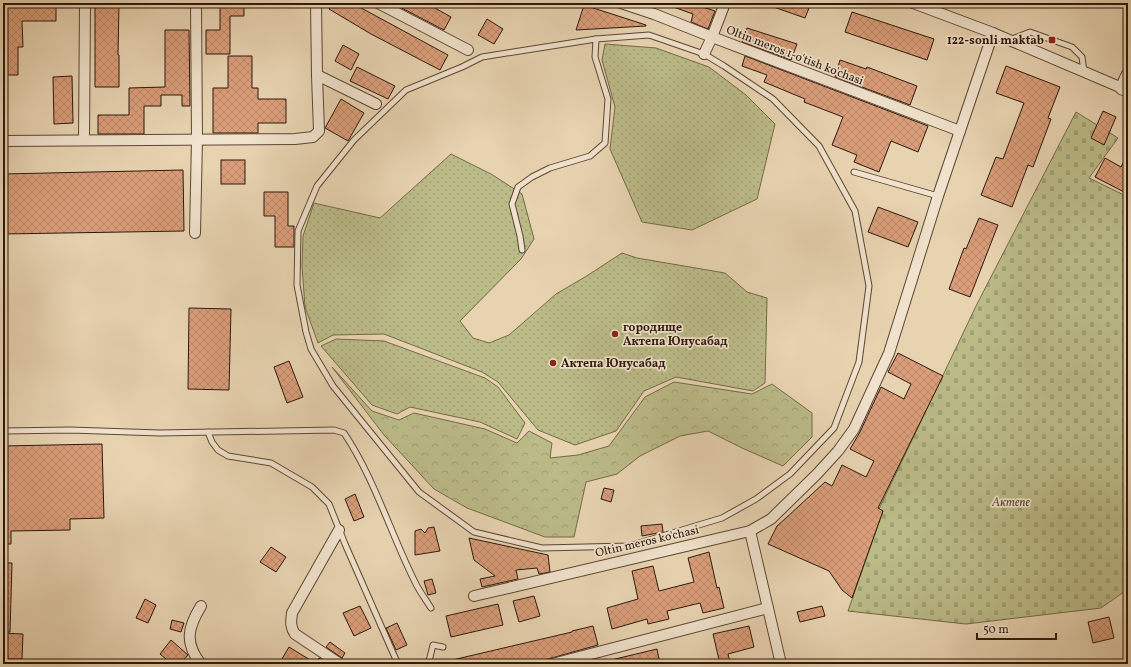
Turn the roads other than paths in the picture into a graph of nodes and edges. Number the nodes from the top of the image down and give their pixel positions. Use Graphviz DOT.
graph roads {
  1 [pos="85,3"];
  2 [pos="196,3"];
  3 [pos="316,3"];
  4 [pos="378,3"];
  5 [pos="621,3"];
  6 [pos="725,3"];
  7 [pos="913,3"];
  8 [pos="930,6"];
  9 [pos="993,33"];
  10 [pos="712,38"];
  11 [pos="596,39"];
  12 [pos="1010,40"];
  13 [pos="468,50"];
  14 [pos="704,54"];
  15 [pos="1084,72"];
  16 [pos="317,75"];
  17 [pos="1128,75"];
  18 [pos="1125,89"];
  19 [pos="376,104"];
  20 [pos="960,131"];
  21 [pos="197,139"];
  22 [pos="84,140"];
  23 [pos="3,141"];
  24 [pos="854,172"];
  25 [pos="938,196"];
  26 [pos="195,233"];
  27 [pos="522,250"];
  28 [pos="3,431"];
  29 [pos="208,432"];
  30 [pos="339,530"];
  31 [pos="750,531"];
  32 [pos="474,596"];
  33 [pos="201,606"];
  34 [pos="431,608"];
  35 [pos="768,608"];
  36 [pos="443,647"];
  37 [pos="397,662"];
  38 [pos="201,664"];
  39 [pos="340,664"];
  40 [pos="385,664"];
  41 [pos="407,664"];
  42 [pos="552,664"];
  43 [pos="781,664"];
  1 -- 22 [label="street"];
  2 -- 21 [label="street"];
  3 -- 16 [label="street"];
  4 -- 13 [label="street"];
  5 -- 10 [label="street, Oltin meros 1-o'tish ko'chasi"];
  6 -- 10 [label="street"];
  7 -- 8 [label="street"];
  8 -- 9 [label="street"];
  9 -- 12 [label="street"];
  9 -- 20 [label="street, Oltin meros ko'chasi"];
  10 -- 14 [label="street"];
  10 -- 20 [label="street, Oltin meros 1-o'tish ko'chasi"];
  11 -- 14 [label="lane"];
  11 -- 14 [label="lane"];
  11 -- 27 [label="lane"];
  12 -- 15 [label="street"];
  12 -- 15 [label="lane"];
  15 -- 18 [label="street"];
  16 -- 19 [label="street"];
  16 -- 21 [label="street"];
  17 -- 18 [label="street"];
  20 -- 25 [label="street, Oltin meros ko'chasi"];
  21 -- 22 [label="street"];
  21 -- 26 [label="street"];
  22 -- 23 [label="street"];
  24 -- 25 [label="lane"];
  25 -- 31 [label="street, Oltin meros ko'chasi"];
  28 -- 29 [label="lane"];
  29 -- 30 [label="lane"];
  29 -- 34 [label="lane"];
  30 -- 37 [label="lane"];
  30 -- 39 [label="street"];
  31 -- 32 [label="street, Oltin meros ko'chasi"];
  31 -- 35 [label="street"];
  33 -- 38 [label="street"];
  35 -- 42 [label="street"];
  35 -- 43 [label="street"];
  36 -- 41 [label="lane"];
  37 -- 40 [label="lane"];
  37 -- 41 [label="lane"];
}
